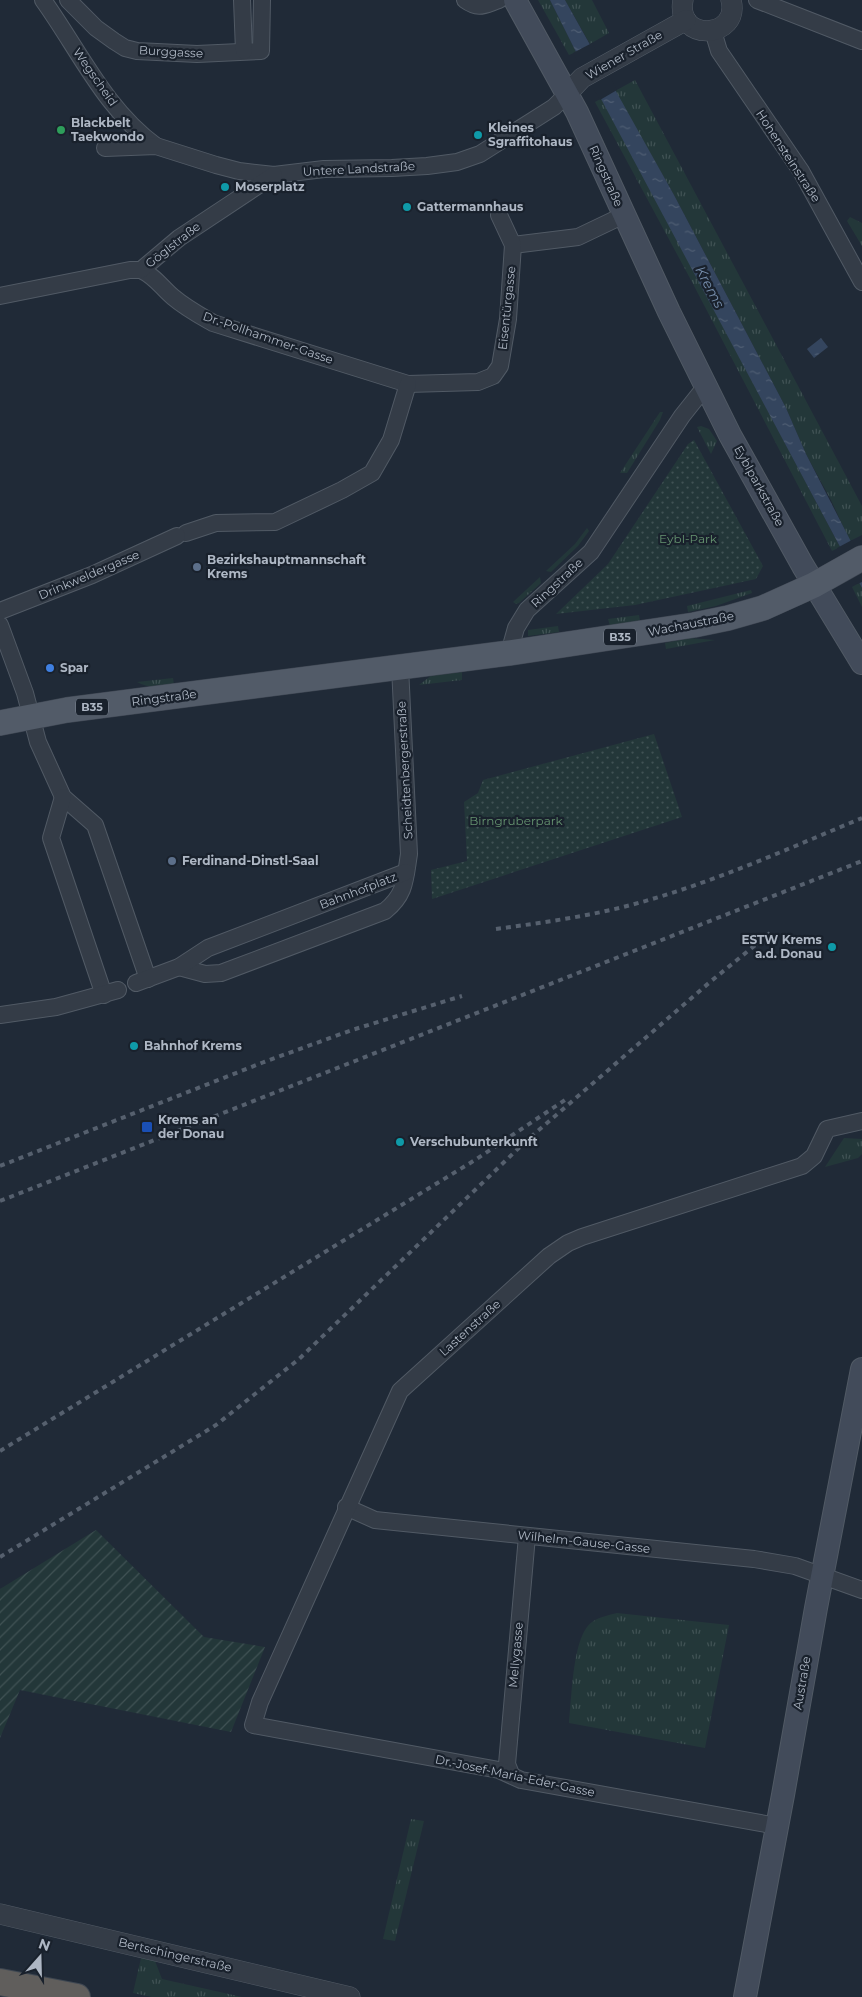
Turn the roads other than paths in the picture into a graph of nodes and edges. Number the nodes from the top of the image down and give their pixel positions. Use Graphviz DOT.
graph roads {
  1 [pos="43,0"];
  2 [pos="68,0"];
  3 [pos="242,0"];
  4 [pos="262,0"];
  5 [pos="465,0"];
  6 [pos="499,0"];
  7 [pos="515,0"];
  8 [pos="683,0"];
  9 [pos="731,0"];
  10 [pos="758,0"];
  11 [pos="686,20"];
  12 [pos="713,31"];
  13 [pos="862,41"];
  14 [pos="244,51"];
  15 [pos="574,86"];
  16 [pos="156,146"];
  17 [pos="105,148"];
  18 [pos="274,175"];
  19 [pos="499,215"];
  20 [pos="624,215"];
  21 [pos="513,245"];
  22 [pos="141,270"];
  23 [pos="862,282"];
  24 [pos="0,296"];
  25 [pos="408,384"];
  26 [pos="706,386"];
  27 [pos="852,564"];
  28 [pos="814,585"];
  29 [pos="0,611"];
  30 [pos="0,625"];
  31 [pos="509,653"];
  32 [pos="862,663"];
  33 [pos="400,667"];
  34 [pos="31,717"];
  35 [pos="0,723"];
  36 [pos="63,797"];
  37 [pos="406,872"];
  38 [pos="179,967"];
  39 [pos="0,1015"];
  40 [pos="862,1121"];
  41 [pos="862,1370"];
  42 [pos="346,1507"];
  43 [pos="527,1536"];
  44 [pos="822,1576"];
  45 [pos="862,1590"];
  46 [pos="253,1725"];
  47 [pos="511,1774"];
  48 [pos="777,1826"];
  49 [pos="0,1914"];
  50 [pos="0,1982"];
  51 [pos="77,1997"];
  52 [pos="350,1997"];
  53 [pos="744,1997"];
  1 -- 16 [label="street, Wegscheid"];
  2 -- 14 [label="street, Burggasse"];
  3 -- 14 [label="street"];
  4 -- 14 [label="street, Burggasse"];
  5 -- 6 [label="street"];
  7 -- 15 [label="main road, Ringstraße"];
  8 -- 11 [label="street"];
  9 -- 12 [label="street"];
  10 -- 13 [label="street"];
  11 -- 12 [label="street"];
  11 -- 15 [label="street, Wiener Straße"];
  12 -- 23 [label="street, Hohensteinstraße"];
  15 -- 18 [label="street, Untere Landstraße"];
  15 -- 20 [label="main road, Ringstraße"];
  16 -- 17 [label="street, Untere Landstraße"];
  16 -- 18 [label="street, Untere Landstraße"];
  18 -- 22 [label="street, Göglstraße"];
  19 -- 21 [label="street, Eisentürgasse"];
  20 -- 21 [label="street"];
  20 -- 26 [label="main road, Ringstraße"];
  21 -- 25 [label="street, Eisentürgasse"];
  22 -- 24 [label="street, Göglstraße"];
  22 -- 25 [label="street, Dr.-Pollhammer-Gasse"];
  25 -- 29 [label="street, Drinkweldergasse"];
  26 -- 28 [label="main road, Eyblparkstraße"];
  26 -- 31 [label="street, Ringstraße"];
  27 -- 28 [label="main road, Wachaustraße / B35"];
  28 -- 31 [label="main road, Wachaustraße / B35"];
  28 -- 32 [label="main road"];
  30 -- 34 [label="street, Bahnhofplatz"];
  31 -- 33 [label="main road, Ringstraße / B35"];
  33 -- 34 [label="main road, Ringstraße / B35"];
  33 -- 37 [label="street, Scheidtenbergerstraße"];
  34 -- 35 [label="main road, Ringstraße / B35"];
  34 -- 36 [label="street, Bahnhofplatz"];
  36 -- 38 [label="street, Bahnhofplatz"];
  36 -- 39 [label="street"];
  37 -- 38 [label="street, Bahnhofplatz"];
  37 -- 38 [label="street, Bahnhofplatz"];
  40 -- 42 [label="street, Lastenstraße"];
  41 -- 44 [label="main road, Austraße"];
  42 -- 43 [label="street, Wilhelm-Gause-Gasse"];
  42 -- 46 [label="street, Lastenstraße"];
  43 -- 44 [label="street, Wilhelm-Gause-Gasse"];
  43 -- 47 [label="street, Mellygasse"];
  44 -- 45 [label="street, Wilhelm-Gause-Gasse"];
  44 -- 48 [label="main road, Austraße"];
  46 -- 47 [label="street, Dr.-Josef-Maria-Eder-Gasse"];
  47 -- 48 [label="street, Dr.-Josef-Maria-Eder-Gasse"];
  48 -- 53 [label="main road, Austraße"];
  49 -- 52 [label="street, Bertschingerstraße"];
  50 -- 51 [label="highway"];
}
